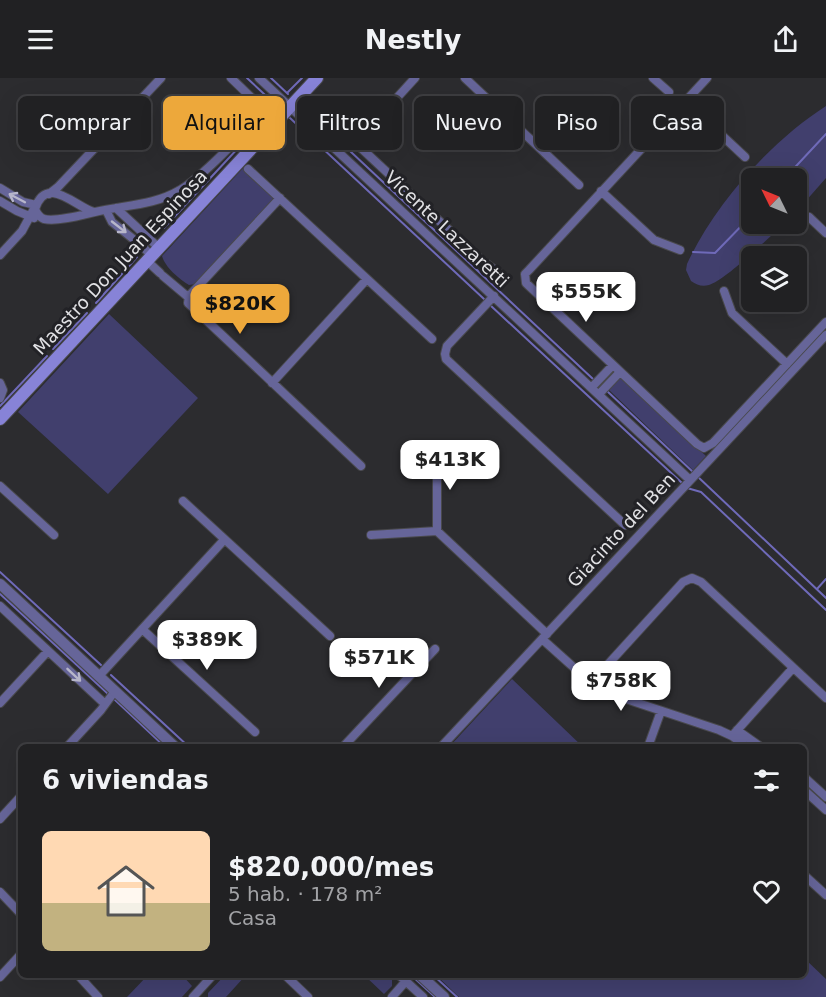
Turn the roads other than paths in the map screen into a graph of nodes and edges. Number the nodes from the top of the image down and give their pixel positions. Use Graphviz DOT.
graph roads {
  1 [pos="161,78"];
  2 [pos="231,78"];
  3 [pos="259,78"];
  4 [pos="317,78"];
  5 [pos="415,78"];
  6 [pos="465,78"];
  7 [pos="654,78"];
  8 [pos="707,78"];
  9 [pos="669,92"];
  10 [pos="690,96"];
  11 [pos="290,106"];
  12 [pos="724,137"];
  13 [pos="640,150"];
  14 [pos="745,157"];
  15 [pos="248,169"];
  16 [pos="72,172"];
  17 [pos="579,185"];
  18 [pos="0,188"];
  19 [pos="602,191"];
  20 [pos="48,195"];
  21 [pos="280,198"];
  22 [pos="72,200"];
  23 [pos="0,201"];
  24 [pos="36,205"];
  25 [pos="120,208"];
  26 [pos="106,210"];
  27 [pos="94,212"];
  28 [pos="30,216"];
  29 [pos="809,217"];
  30 [pos="45,219"];
  31 [pos="826,232"];
  32 [pos="18,236"];
  33 [pos="680,250"];
  34 [pos="154,252"];
  35 [pos="0,255"];
  36 [pos="499,273"];
  37 [pos="367,279"];
  38 [pos="724,291"];
  39 [pos="494,296"];
  40 [pos="188,297"];
  41 [pos="826,322"];
  42 [pos="826,335"];
  43 [pos="432,339"];
  44 [pos="787,364"];
  45 [pos="613,365"];
  46 [pos="620,372"];
  47 [pos="0,383"];
  48 [pos="272,383"];
  49 [pos="592,387"];
  50 [pos="600,393"];
  51 [pos="0,398"];
  52 [pos="0,419"];
  53 [pos="433,456"];
  54 [pos="361,466"];
  55 [pos="690,480"];
  56 [pos="0,486"];
  57 [pos="183,501"];
  58 [pos="625,525"];
  59 [pos="437,531"];
  60 [pos="54,535"];
  61 [pos="371,536"];
  62 [pos="224,540"];
  63 [pos="0,584"];
  64 [pos="0,606"];
  65 [pos="142,629"];
  66 [pos="330,636"];
  67 [pos="544,636"];
  68 [pos="435,649"];
  69 [pos="48,651"];
  70 [pos="793,668"];
  71 [pos="99,676"];
  72 [pos="590,684"];
  73 [pos="115,691"];
  74 [pos="826,698"];
  75 [pos="0,703"];
  76 [pos="105,704"];
  77 [pos="661,711"];
  78 [pos="255,732"];
  79 [pos="735,733"];
  80 [pos="70,744"];
  81 [pos="172,744"];
  82 [pos="346,744"];
  83 [pos="444,744"];
  84 [pos="649,744"];
  85 [pos="744,744"];
  86 [pos="755,744"];
  87 [pos="807,780"];
  88 [pos="807,793"];
  89 [pos="826,797"];
  90 [pos="18,799"];
  91 [pos="826,810"];
  92 [pos="0,819"];
  93 [pos="807,878"];
  94 [pos="0,892"];
  95 [pos="826,895"];
  96 [pos="18,911"];
  97 [pos="18,957"];
  98 [pos="0,977"];
  99 [pos="81,978"];
  100 [pos="210,978"];
  101 [pos="288,978"];
  102 [pos="403,978"];
  103 [pos="423,978"];
  104 [pos="194,996"];
  105 [pos="98,997"];
  106 [pos="308,997"];
  107 [pos="392,997"];
  108 [pos="423,997"];
  109 [pos="444,997"];
  1 -- 16 [label="street"];
  2 -- 25 [label="street"];
  3 -- 11 [label="street, Vicente Lazzaretti"];
  4 -- 11 [label="main road, Maestro Don Juan Espinosa"];
  5 -- 36 [label="street"];
  6 -- 17 [label="street"];
  7 -- 9 [label="street"];
  8 -- 10 [label="street"];
  11 -- 34 [label="main road, Maestro Don Juan Espinosa"];
  11 -- 39 [label="street, Vicente Lazzaretti"];
  12 -- 14 [label="street"];
  13 -- 19 [label="street"];
  15 -- 21 [label="street"];
  16 -- 20 [label="street"];
  16 -- 22 [label="street"];
  24 -- 18 [label="street, one-way"];
  19 -- 33 [label="street"];
  19 -- 45 [label="street"];
  20 -- 22 [label="street"];
  20 -- 24 [label="street"];
  21 -- 37 [label="street"];
  21 -- 40 [label="street"];
  22 -- 27 [label="street"];
  23 -- 28 [label="street"];
  24 -- 28 [label="street"];
  24 -- 30 [label="street"];
  25 -- 26 [label="street"];
  25 -- 34 [label="street"];
  26 -- 27 [label="street"];
  26 -- 34 [label="street, one-way"];
  27 -- 30 [label="street"];
  28 -- 30 [label="street"];
  28 -- 32 [label="street"];
  29 -- 31 [label="street"];
  30 -- 32 [label="street"];
  32 -- 35 [label="street"];
  34 -- 40 [label="street"];
  34 -- 52 [label="main road, Maestro Don Juan Espinosa"];
  37 -- 43 [label="street"];
  37 -- 48 [label="street"];
  38 -- 44 [label="street"];
  39 -- 49 [label="street, Vicente Lazzaretti"];
  39 -- 58 [label="street"];
  40 -- 48 [label="street"];
  41 -- 44 [label="street"];
  42 -- 55 [label="street, Giacinto del Ben"];
  44 -- 46 [label="street"];
  45 -- 46 [label="street"];
  45 -- 49 [label="street"];
  46 -- 50 [label="street"];
  47 -- 51 [label="street"];
  48 -- 54 [label="street"];
  49 -- 50 [label="street, Vicente Lazzaretti"];
  50 -- 55 [label="street, Vicente Lazzaretti"];
  53 -- 59 [label="street"];
  55 -- 67 [label="street, Giacinto del Ben"];
  56 -- 60 [label="street"];
  57 -- 62 [label="street"];
  59 -- 61 [label="street"];
  59 -- 67 [label="street"];
  62 -- 65 [label="street"];
  62 -- 66 [label="street"];
  63 -- 71 [label="street"];
  64 -- 69 [label="street"];
  65 -- 71 [label="street"];
  65 -- 78 [label="street"];
  67 -- 72 [label="street"];
  67 -- 83 [label="street, Giacinto del Ben"];
  68 -- 82 [label="street"];
  69 -- 75 [label="street"];
  69 -- 76 [label="street, one-way"];
  70 -- 72 [label="street"];
  70 -- 74 [label="street"];
  70 -- 79 [label="street"];
  71 -- 73 [label="street"];
  72 -- 77 [label="street"];
  73 -- 76 [label="street"];
  73 -- 81 [label="street"];
  76 -- 80 [label="street"];
  77 -- 79 [label="street"];
  77 -- 84 [label="street"];
  79 -- 85 [label="street"];
  79 -- 86 [label="street"];
  87 -- 89 [label="street"];
  88 -- 91 [label="street"];
  90 -- 92 [label="street"];
  93 -- 95 [label="street"];
  94 -- 96 [label="street"];
  97 -- 98 [label="street"];
  99 -- 105 [label="street"];
  100 -- 104 [label="street"];
  101 -- 106 [label="street"];
  102 -- 107 [label="street"];
  102 -- 108 [label="street"];
  103 -- 109 [label="street"];
}
